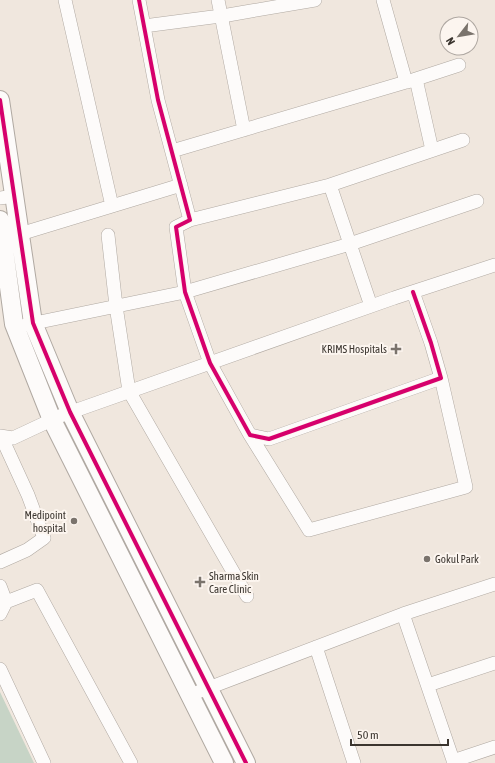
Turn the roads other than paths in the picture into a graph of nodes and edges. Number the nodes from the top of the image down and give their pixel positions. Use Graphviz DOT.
graph roads {
  1 [pos="65,0"];
  2 [pos="140,0"];
  3 [pos="218,0"];
  4 [pos="315,0"];
  5 [pos="383,0"];
  6 [pos="295,2"];
  7 [pos="221,16"];
  8 [pos="144,26"];
  9 [pos="459,65"];
  10 [pos="411,81"];
  11 [pos="0,100"];
  12 [pos="244,130"];
  13 [pos="463,140"];
  14 [pos="432,150"];
  15 [pos="172,151"];
  16 [pos="330,184"];
  17 [pos="181,185"];
  18 [pos="7,197"];
  19 [pos="477,201"];
  20 [pos="112,206"];
  21 [pos="0,220"];
  22 [pos="190,220"];
  23 [pos="20,234"];
  24 [pos="108,235"];
  25 [pos="350,244"];
  26 [pos="495,266"];
  27 [pos="185,292"];
  28 [pos="413,292"];
  29 [pos="116,306"];
  30 [pos="371,306"];
  31 [pos="33,322"];
  32 [pos="15,327"];
  33 [pos="210,363"];
  34 [pos="441,378"];
  35 [pos="129,391"];
  36 [pos="70,412"];
  37 [pos="52,420"];
  38 [pos="250,435"];
  39 [pos="0,436"];
  40 [pos="0,562"];
  41 [pos="495,584"];
  42 [pos="0,586"];
  43 [pos="247,596"];
  44 [pos="6,602"];
  45 [pos="0,614"];
  46 [pos="403,614"];
  47 [pos="316,647"];
  48 [pos="495,663"];
  49 [pos="0,669"];
  50 [pos="428,685"];
  51 [pos="208,688"];
  52 [pos="190,696"];
  53 [pos="495,747"];
  54 [pos="454,762"];
  55 [pos="44,763"];
  56 [pos="131,763"];
  57 [pos="224,763"];
  58 [pos="246,763"];
  59 [pos="354,763"];
  1 -- 20 [label="street"];
  2 -- 8 [label="street"];
  3 -- 7 [label="street"];
  4 -- 6 [label="street"];
  5 -- 10 [label="street"];
  6 -- 7 [label="street"];
  7 -- 8 [label="street"];
  7 -- 12 [label="street"];
  8 -- 15 [label="street"];
  9 -- 10 [label="street"];
  10 -- 12 [label="street"];
  10 -- 14 [label="street"];
  11 -- 18 [label="street"];
  12 -- 15 [label="street"];
  13 -- 14 [label="street"];
  14 -- 16 [label="street"];
  15 -- 17 [label="street"];
  16 -- 22 [label="street"];
  16 -- 25 [label="street"];
  17 -- 20 [label="street"];
  17 -- 22 [label="street"];
  18 -- 23 [label="street"];
  19 -- 25 [label="street"];
  20 -- 23 [label="street"];
  21 -- 32 [label="street"];
  22 -- 27 [label="street"];
  23 -- 31 [label="street"];
  24 -- 29 [label="street"];
  25 -- 27 [label="street"];
  25 -- 30 [label="street"];
  26 -- 28 [label="street"];
  27 -- 29 [label="street"];
  27 -- 33 [label="street"];
  28 -- 30 [label="street"];
  28 -- 34 [label="street"];
  29 -- 31 [label="street"];
  29 -- 35 [label="street"];
  30 -- 33 [label="street"];
  31 -- 32 [label="street"];
  31 -- 36 [label="street"];
  32 -- 37 [label="street"];
  33 -- 35 [label="street"];
  33 -- 38 [label="street"];
  34 -- 38 [label="street"];
  34 -- 38 [label="street"];
  35 -- 36 [label="street"];
  35 -- 43 [label="street"];
  36 -- 37 [label="street"];
  36 -- 51 [label="street"];
  37 -- 39 [label="street"];
  37 -- 52 [label="street"];
  39 -- 40 [label="street"];
  41 -- 46 [label="street"];
  42 -- 44 [label="street"];
  44 -- 45 [label="street"];
  44 -- 56 [label="street"];
  46 -- 47 [label="street"];
  46 -- 50 [label="street"];
  47 -- 51 [label="street"];
  47 -- 59 [label="street"];
  48 -- 50 [label="street"];
  49 -- 55 [label="street"];
  50 -- 54 [label="street"];
  51 -- 52 [label="street"];
  51 -- 58 [label="street"];
  52 -- 57 [label="street"];
  53 -- 54 [label="street"];
}
